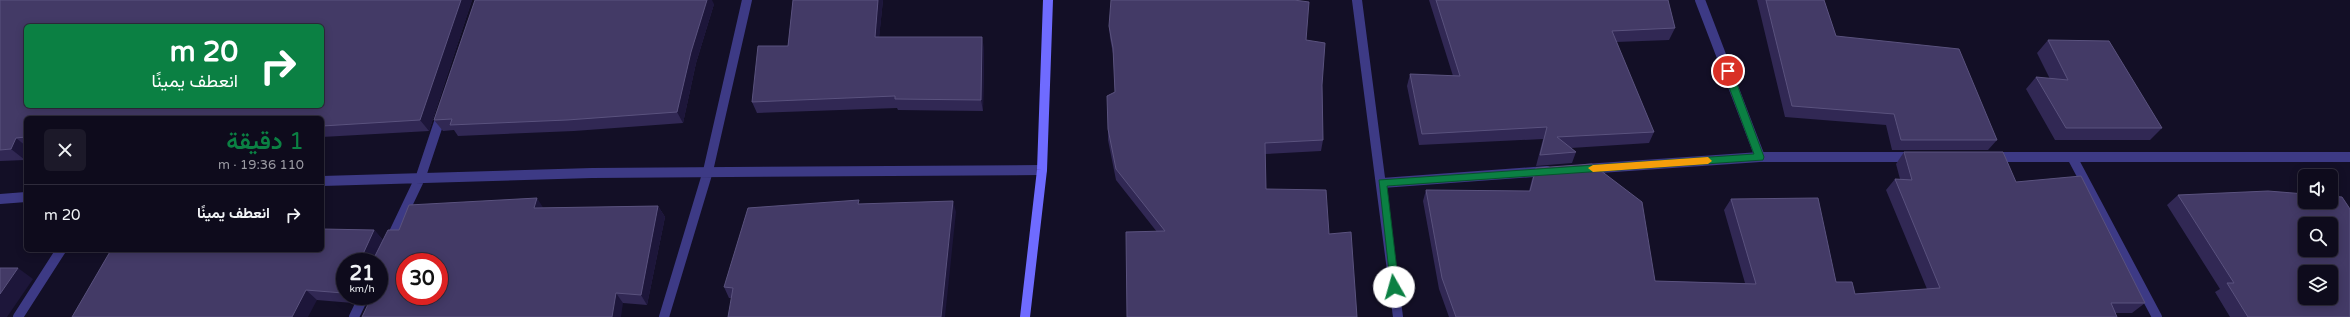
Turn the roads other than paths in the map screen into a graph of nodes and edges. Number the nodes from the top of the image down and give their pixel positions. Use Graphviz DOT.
graph roads {
  1 [pos="747,0"];
  2 [pos="1048,0"];
  3 [pos="1356,0"];
  4 [pos="1700,0"];
  5 [pos="445,103"];
  6 [pos="1760,157"];
  7 [pos="1920,157"];
  8 [pos="1984,157"];
  9 [pos="2072,157"];
  10 [pos="2350,157"];
  11 [pos="1042,170"];
  12 [pos="1571,170"];
  13 [pos="708,171"];
  14 [pos="1555,171"];
  15 [pos="421,176"];
  16 [pos="324,181"];
  17 [pos="1382,183"];
  18 [pos="24,197"];
  19 [pos="0,199"];
  20 [pos="60,252"];
  21 [pos="384,253"];
  22 [pos="360,305"];
  23 [pos="18,317"];
  24 [pos="354,317"];
  25 [pos="664,317"];
  26 [pos="1025,317"];
  27 [pos="1398,317"];
  28 [pos="2157,317"];
  1 -- 13 [label="street"];
  2 -- 11 [label="street"];
  3 -- 17 [label="street"];
  4 -- 6 [label="street"];
  5 -- 15 [label="street"];
  6 -- 7 [label="street"];
  6 -- 12 [label="street"];
  8 -- 9 [label="street"];
  9 -- 10 [label="street"];
  9 -- 28 [label="street"];
  11 -- 13 [label="street"];
  11 -- 26 [label="street"];
  13 -- 15 [label="street"];
  13 -- 25 [label="street"];
  14 -- 17 [label="street"];
  15 -- 16 [label="street"];
  15 -- 21 [label="street"];
  17 -- 27 [label="street"];
  18 -- 19 [label="street"];
  20 -- 23 [label="street"];
  22 -- 24 [label="street"];
}
